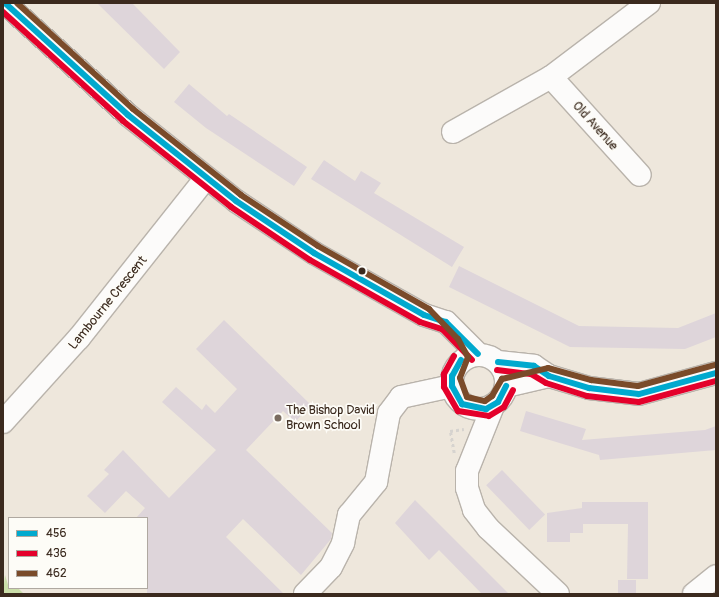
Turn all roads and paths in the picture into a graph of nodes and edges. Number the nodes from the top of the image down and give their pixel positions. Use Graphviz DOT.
graph roads {
  1 [pos="5,3"];
  2 [pos="649,3"];
  3 [pos="551,77"];
  4 [pos="453,132"];
  5 [pos="640,175"];
  6 [pos="206,178"];
  7 [pos="479,359"];
  8 [pos="716,373"];
  9 [pos="549,376"];
  10 [pos="452,386"];
  11 [pos="506,386"];
  12 [pos="493,406"];
  13 [pos="471,418"];
  14 [pos="3,422"];
  15 [pos="450,431"];
  16 [pos="473,450"];
  17 [pos="716,576"];
  18 [pos="305,594"];
  19 [pos="558,594"];
  20 [pos="694,594"];
  1 -- 6 [label="street"];
  2 -- 3 [label="street"];
  3 -- 4 [label="street"];
  3 -- 5 [label="street, Old Avenue"];
  6 -- 7 [label="street"];
  6 -- 14 [label="street, Lambourne Crescent"];
  7 -- 9 [label="street"];
  7 -- 10 [label="street"];
  7 -- 11 [label="street"];
  8 -- 9 [label="street"];
  9 -- 11 [label="street"];
  10 -- 13 [label="street"];
  10 -- 18 [label="street"];
  11 -- 12 [label="street"];
  12 -- 13 [label="street"];
  12 -- 16 [label="street"];
  13 -- 15 [label="path"];
  13 -- 16 [label="street"];
  16 -- 19 [label="street"];
  17 -- 20 [label="street"];
}
